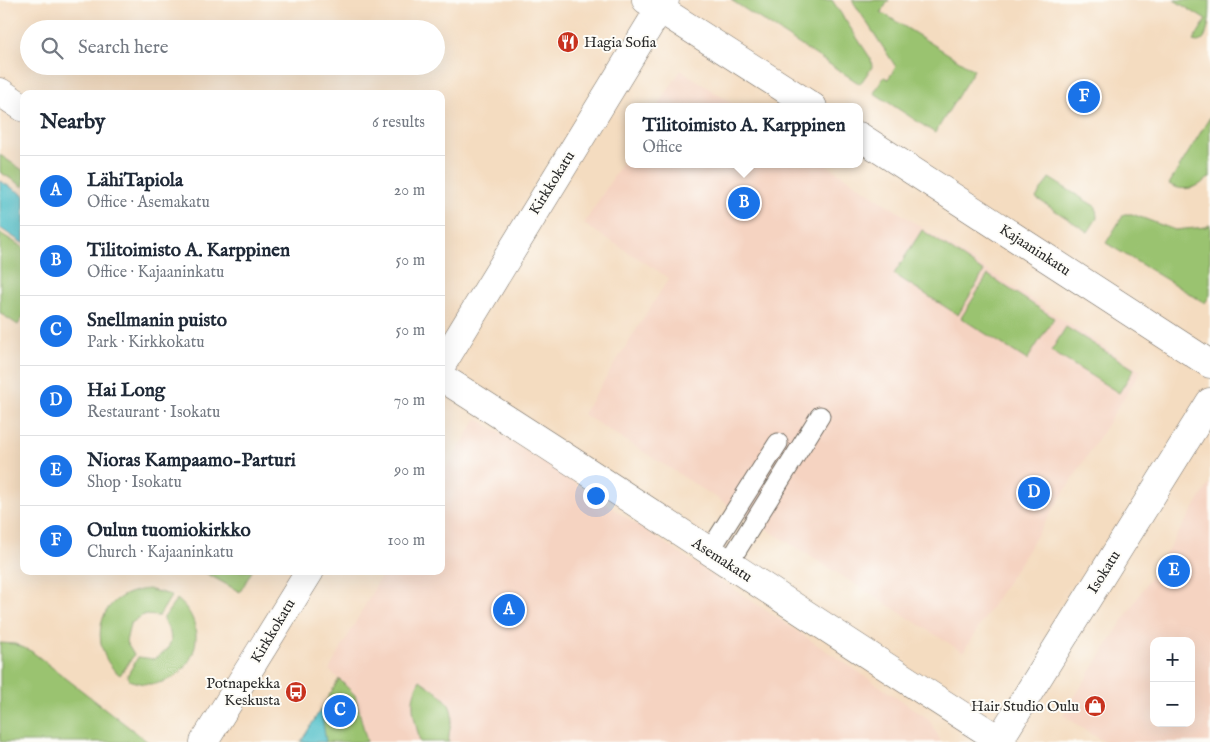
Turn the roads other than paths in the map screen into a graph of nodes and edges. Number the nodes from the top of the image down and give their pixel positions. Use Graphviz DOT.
graph roads {
  1 [pos="657,3"];
  2 [pos="0,92"];
  3 [pos="807,103"];
  4 [pos="20,105"];
  5 [pos="863,139"];
  6 [pos="445,359"];
  7 [pos="1210,364"];
  8 [pos="445,379"];
  9 [pos="1210,402"];
  10 [pos="820,416"];
  11 [pos="778,443"];
  12 [pos="719,558"];
  13 [pos="308,575"];
  14 [pos="1000,741"];
  15 [pos="204,742"];
  1 -- 3 [label="street"];
  1 -- 6 [label="street, Kirkkokatu"];
  2 -- 4 [label="street"];
  5 -- 7 [label="street, Kajaaninkatu"];
  8 -- 12 [label="street, Asemakatu"];
  9 -- 14 [label="street, Isokatu"];
  10 -- 12 [label="lane"];
  11 -- 12 [label="lane"];
  12 -- 14 [label="street, Asemakatu"];
  13 -- 15 [label="street, Kirkkokatu"];
}
